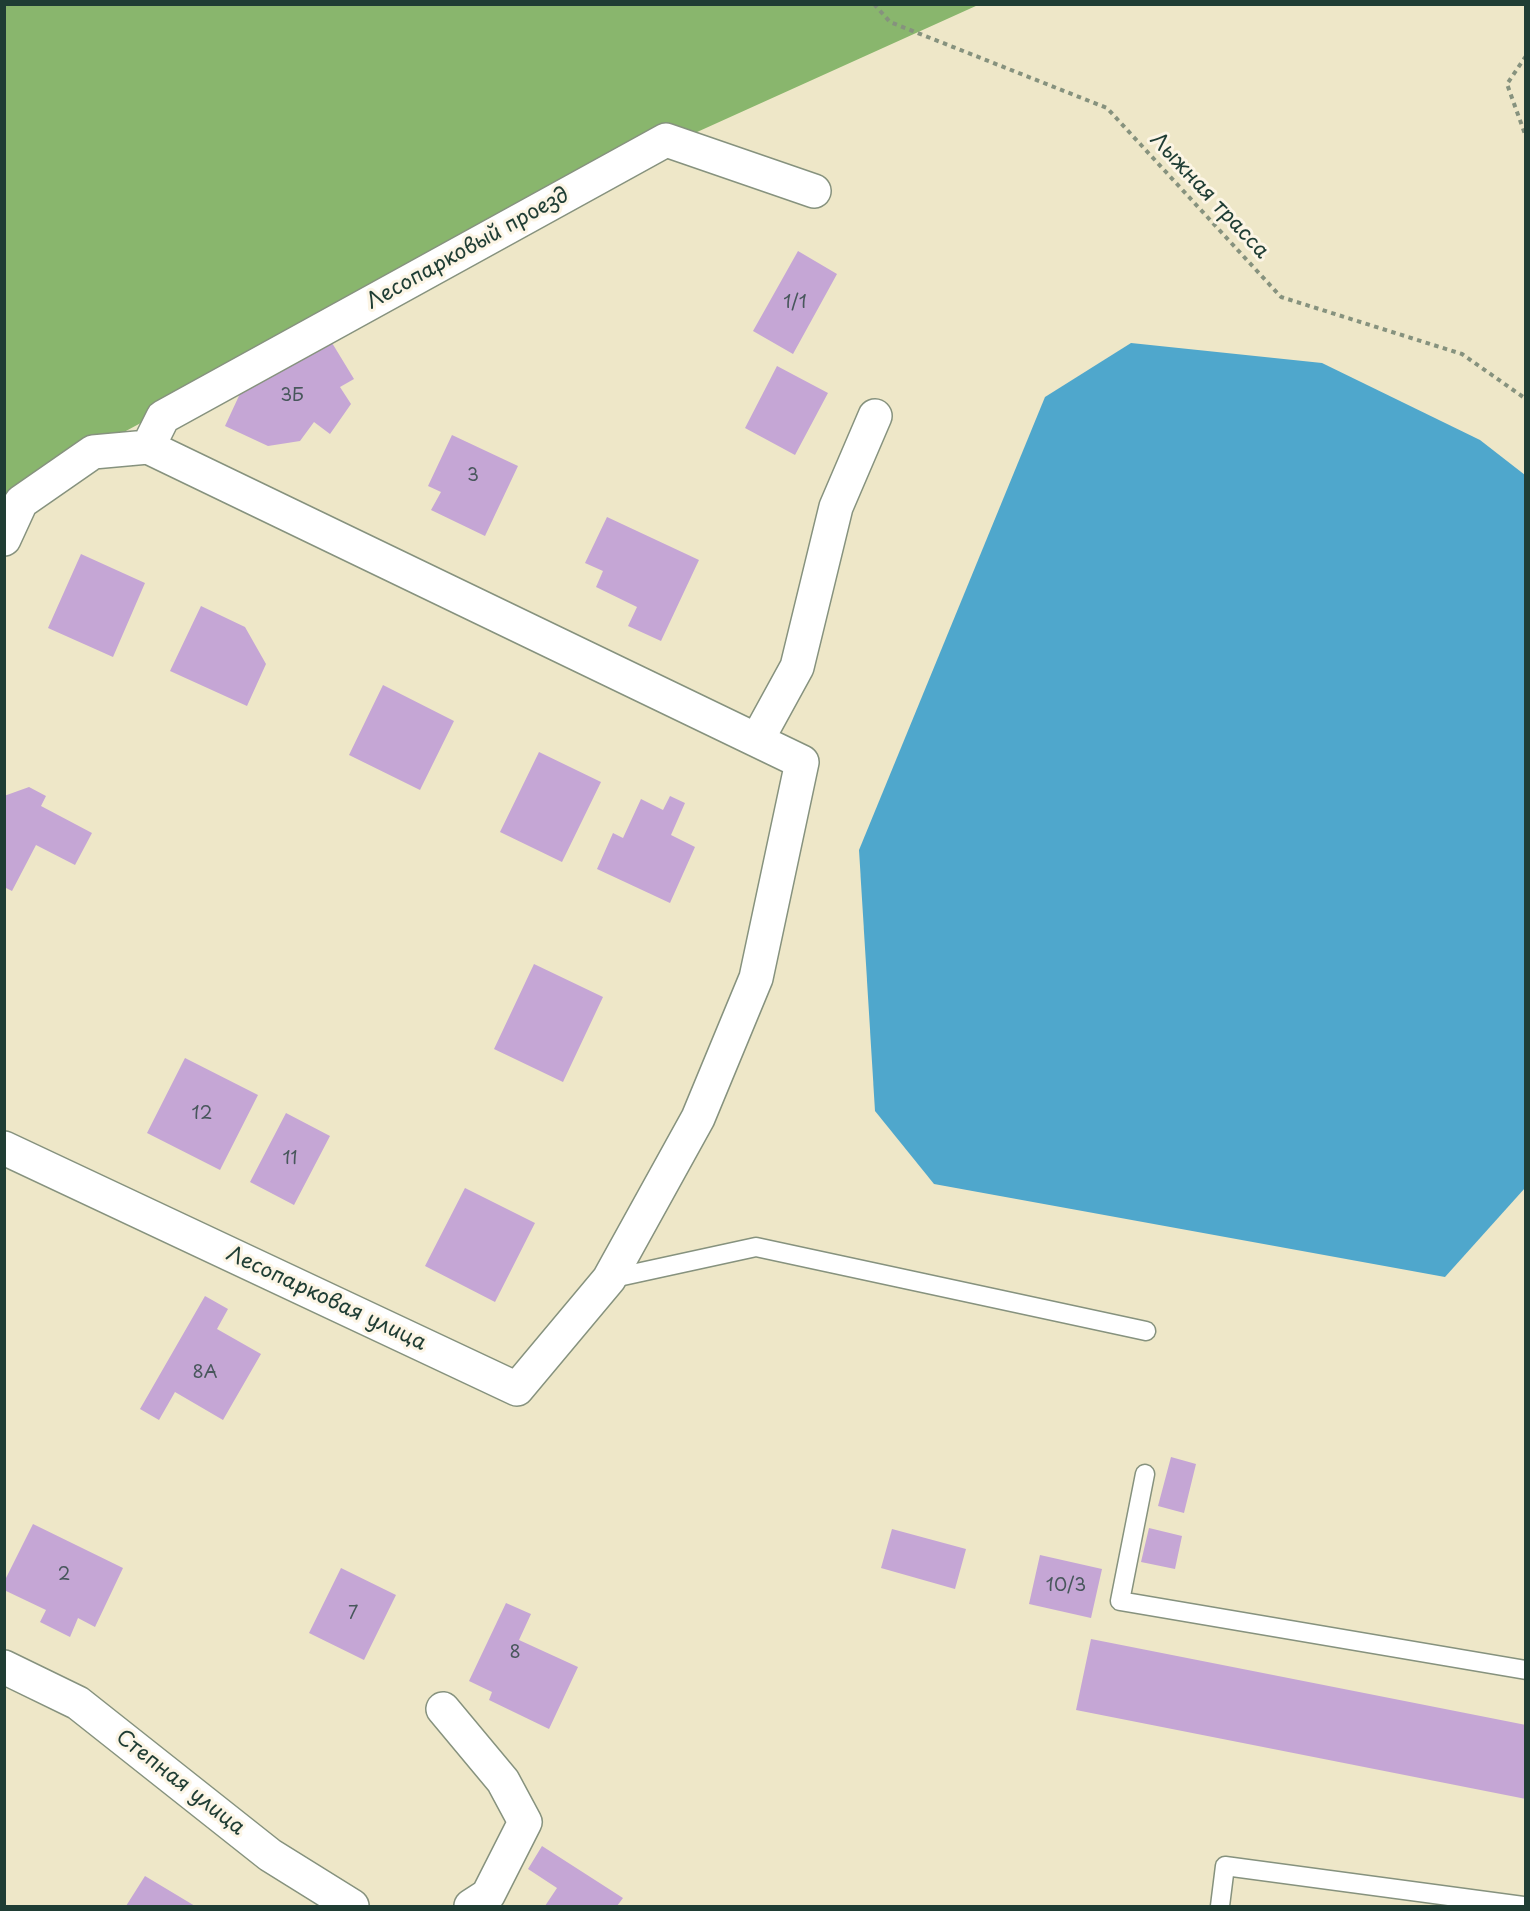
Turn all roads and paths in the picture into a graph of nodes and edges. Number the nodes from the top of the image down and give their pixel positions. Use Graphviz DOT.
graph roads {
  1 [pos="874,4"];
  2 [pos="1526,56"];
  3 [pos="1526,137"];
  4 [pos="814,190"];
  5 [pos="1526,399"];
  6 [pos="875,416"];
  7 [pos="148,447"];
  8 [pos="4,539"];
  9 [pos="757,740"];
  10 [pos="4,1148"];
  11 [pos="609,1279"];
  12 [pos="1146,1331"];
  13 [pos="1145,1474"];
  14 [pos="4,1667"];
  15 [pos="1526,1671"];
  16 [pos="443,1709"];
  17 [pos="352,1906"];
  18 [pos="471,1906"];
  19 [pos="1220,1906"];
  20 [pos="1523,1906"];
  1 -- 5 [label="path, Лыжная трасса"];
  2 -- 3 [label="path"];
  4 -- 7 [label="street, Лесопарковый проезд"];
  6 -- 9 [label="street"];
  7 -- 8 [label="street"];
  7 -- 9 [label="street"];
  9 -- 11 [label="street"];
  10 -- 11 [label="street, Лесопарковая улица"];
  11 -- 12 [label="lane"];
  13 -- 15 [label="lane"];
  14 -- 17 [label="street, Степная улица"];
  16 -- 18 [label="street"];
  19 -- 20 [label="lane"];
}
